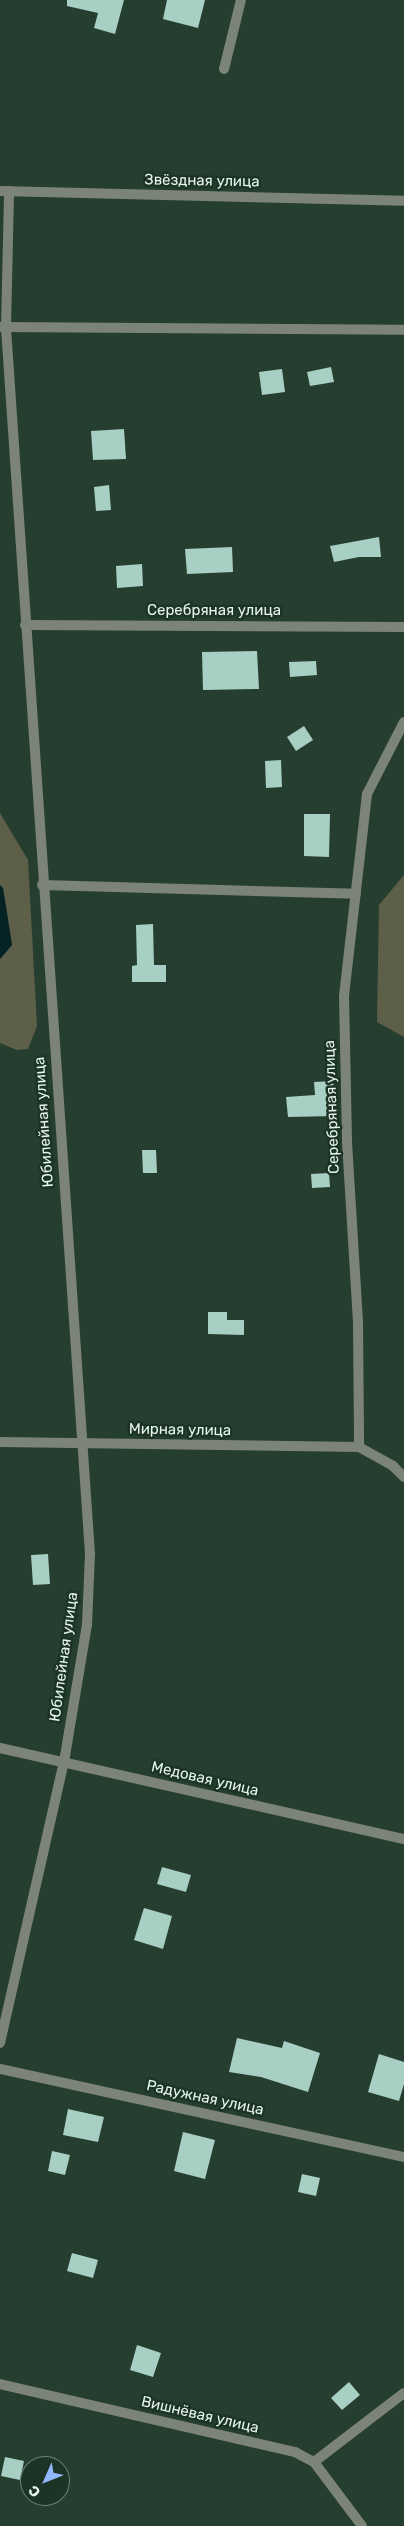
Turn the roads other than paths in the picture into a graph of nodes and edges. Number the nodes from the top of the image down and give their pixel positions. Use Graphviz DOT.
graph roads {
  1 [pos="241,0"];
  2 [pos="224,68"];
  3 [pos="4,191"];
  4 [pos="404,202"];
  5 [pos="3,327"];
  6 [pos="404,330"];
  7 [pos="25,625"];
  8 [pos="404,627"];
  9 [pos="404,722"];
  10 [pos="42,885"];
  11 [pos="356,894"];
  12 [pos="0,1442"];
  13 [pos="81,1444"];
  14 [pos="359,1447"];
  15 [pos="404,1478"];
  16 [pos="0,1748"];
  17 [pos="64,1762"];
  18 [pos="404,1840"];
  19 [pos="0,2043"];
  20 [pos="0,2069"];
  21 [pos="404,2157"];
  22 [pos="0,2384"];
  23 [pos="404,2393"];
  24 [pos="314,2462"];
  25 [pos="362,2526"];
  1 -- 2 [label="street"];
  3 -- 4 [label="street, Звёздная улица"];
  3 -- 5 [label="street, Юбилейная улица"];
  5 -- 6 [label="street"];
  5 -- 7 [label="street, Юбилейная улица"];
  7 -- 8 [label="street, Серебряная улица"];
  7 -- 10 [label="street, Юбилейная улица"];
  9 -- 11 [label="street, Серебряная улица"];
  10 -- 11 [label="street"];
  10 -- 13 [label="street, Юбилейная улица"];
  11 -- 14 [label="street, Серебряная улица"];
  12 -- 13 [label="street, Мирная улица"];
  13 -- 14 [label="street, Мирная улица"];
  13 -- 17 [label="street, Юбилейная улица"];
  14 -- 15 [label="street"];
  16 -- 17 [label="street, Медовая улица"];
  17 -- 18 [label="street, Медовая улица"];
  17 -- 19 [label="street, Юбилейная улица"];
  20 -- 21 [label="street, Радужная улица"];
  22 -- 24 [label="street, Вишнёвая улица"];
  23 -- 24 [label="street"];
  24 -- 25 [label="street, Вишнёвая улица"];
}
